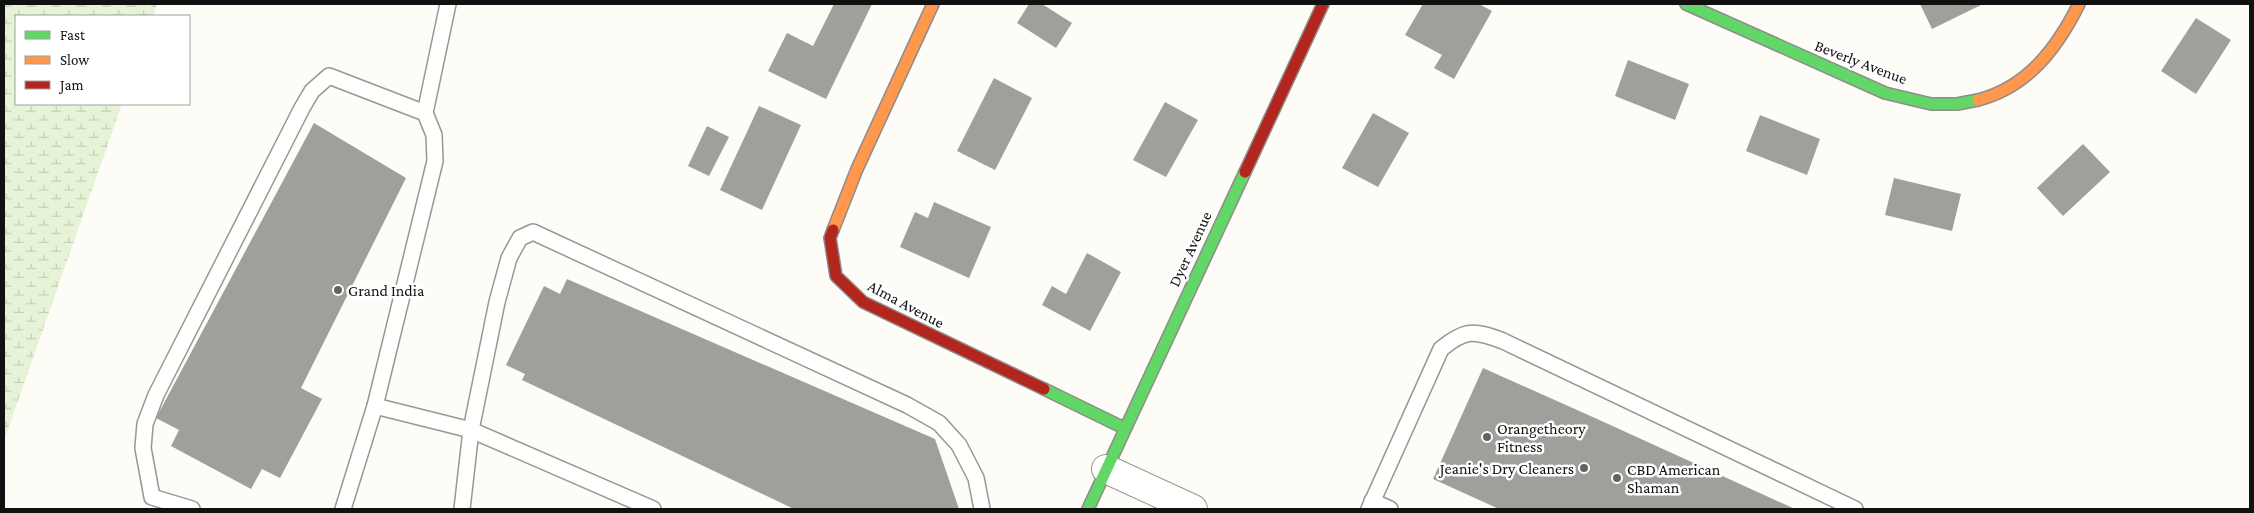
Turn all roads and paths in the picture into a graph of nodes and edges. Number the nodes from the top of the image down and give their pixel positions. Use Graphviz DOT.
graph roads {
  1 [pos="448,4"];
  2 [pos="933,4"];
  3 [pos="1323,4"];
  4 [pos="1686,4"];
  5 [pos="2079,4"];
  6 [pos="425,113"];
  7 [pos="375,406"];
  8 [pos="1124,428"];
  9 [pos="471,430"];
  10 [pos="1106,469"];
  11 [pos="1370,505"];
  12 [pos="192,509"];
  13 [pos="343,509"];
  14 [pos="462,509"];
  15 [pos="653,509"];
  16 [pos="982,509"];
  17 [pos="1088,509"];
  18 [pos="1193,509"];
  19 [pos="1390,509"];
  20 [pos="1855,509"];
  1 -- 6 [label="lane"];
  2 -- 8 [label="street, Alma Avenue"];
  3 -- 8 [label="street, Dyer Avenue"];
  4 -- 5 [label="street, Beverly Avenue"];
  6 -- 7 [label="lane"];
  6 -- 12 [label="lane"];
  7 -- 9 [label="lane"];
  7 -- 13 [label="lane"];
  8 -- 10 [label="street, Dyer Avenue"];
  9 -- 14 [label="lane"];
  9 -- 15 [label="lane"];
  9 -- 16 [label="lane"];
  10 -- 17 [label="street, Dyer Avenue"];
  10 -- 18 [label="street"];
  11 -- 19 [label="lane"];
  11 -- 20 [label="lane"];
}
